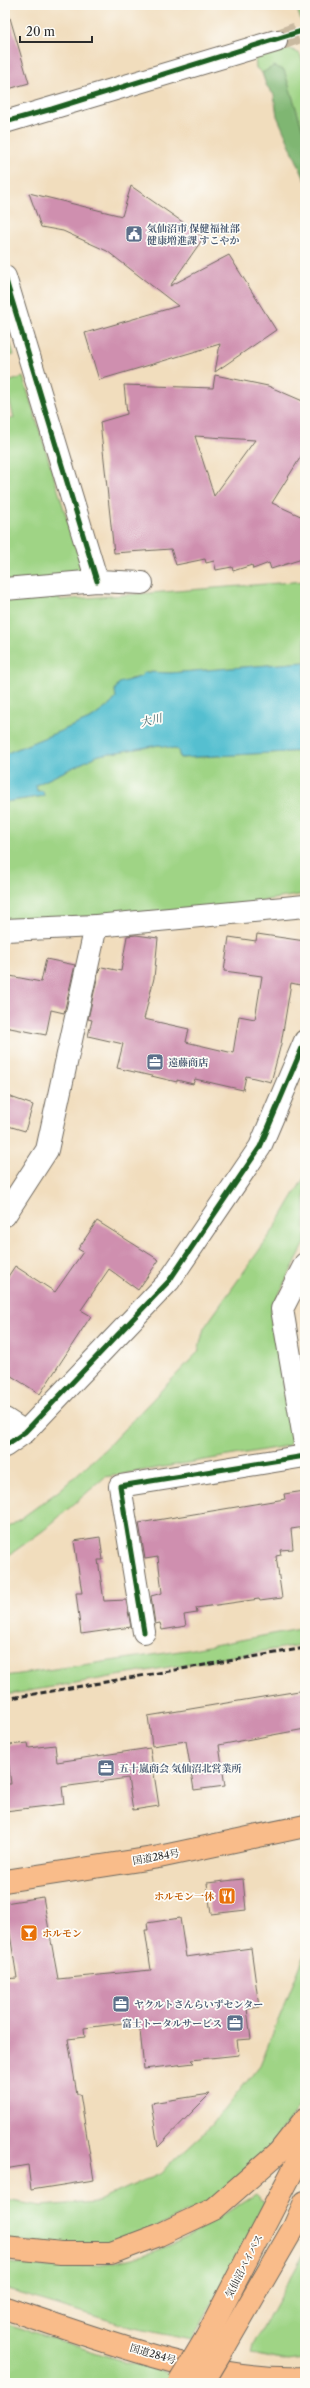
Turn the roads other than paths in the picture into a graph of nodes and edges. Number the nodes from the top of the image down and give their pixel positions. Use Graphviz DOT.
graph roads {
  1 [pos="276,41"];
  2 [pos="5,122"];
  3 [pos="5,277"];
  4 [pos="96,581"];
  5 [pos="142,583"];
  6 [pos="5,589"];
  7 [pos="305,906"];
  8 [pos="96,926"];
  9 [pos="5,930"];
  10 [pos="305,1041"];
  11 [pos="5,1215"];
  12 [pos="305,1264"];
  13 [pos="5,1419"];
  14 [pos="25,1432"];
  15 [pos="305,1444"];
  16 [pos="5,1446"];
  17 [pos="305,1456"];
  18 [pos="144,1632"];
  19 [pos="305,1826"];
  20 [pos="5,1881"];
  21 [pos="305,2118"];
  22 [pos="305,2146"];
  23 [pos="305,2202"];
  24 [pos="299,2221"];
  25 [pos="5,2247"];
  26 [pos="5,2308"];
  27 [pos="215,2342"];
  28 [pos="305,2378"];
  29 [pos="179,2383"];
  30 [pos="202,2383"];
  1 -- 2 [label="street"];
  3 -- 4 [label="street"];
  4 -- 5 [label="street"];
  4 -- 6 [label="street"];
  7 -- 8 [label="street"];
  8 -- 9 [label="street"];
  8 -- 11 [label="street"];
  10 -- 14 [label="street"];
  12 -- 15 [label="street"];
  13 -- 14 [label="street"];
  14 -- 16 [label="street"];
  17 -- 18 [label="street"];
  19 -- 20 [label="highway, 国道284号"];
  21 -- 25 [label="highway"];
  22 -- 27 [label="highway, 気仙沼バイパス"];
  23 -- 24 [label="highway, 気仙沼バイパス"];
  24 -- 27 [label="highway, 気仙沼バイパス"];
  26 -- 28 [label="highway, 国道284号"];
  27 -- 29 [label="highway, 気仙沼バイパス, bridge"];
  27 -- 30 [label="highway, 気仙沼バイパス, bridge"];
}
